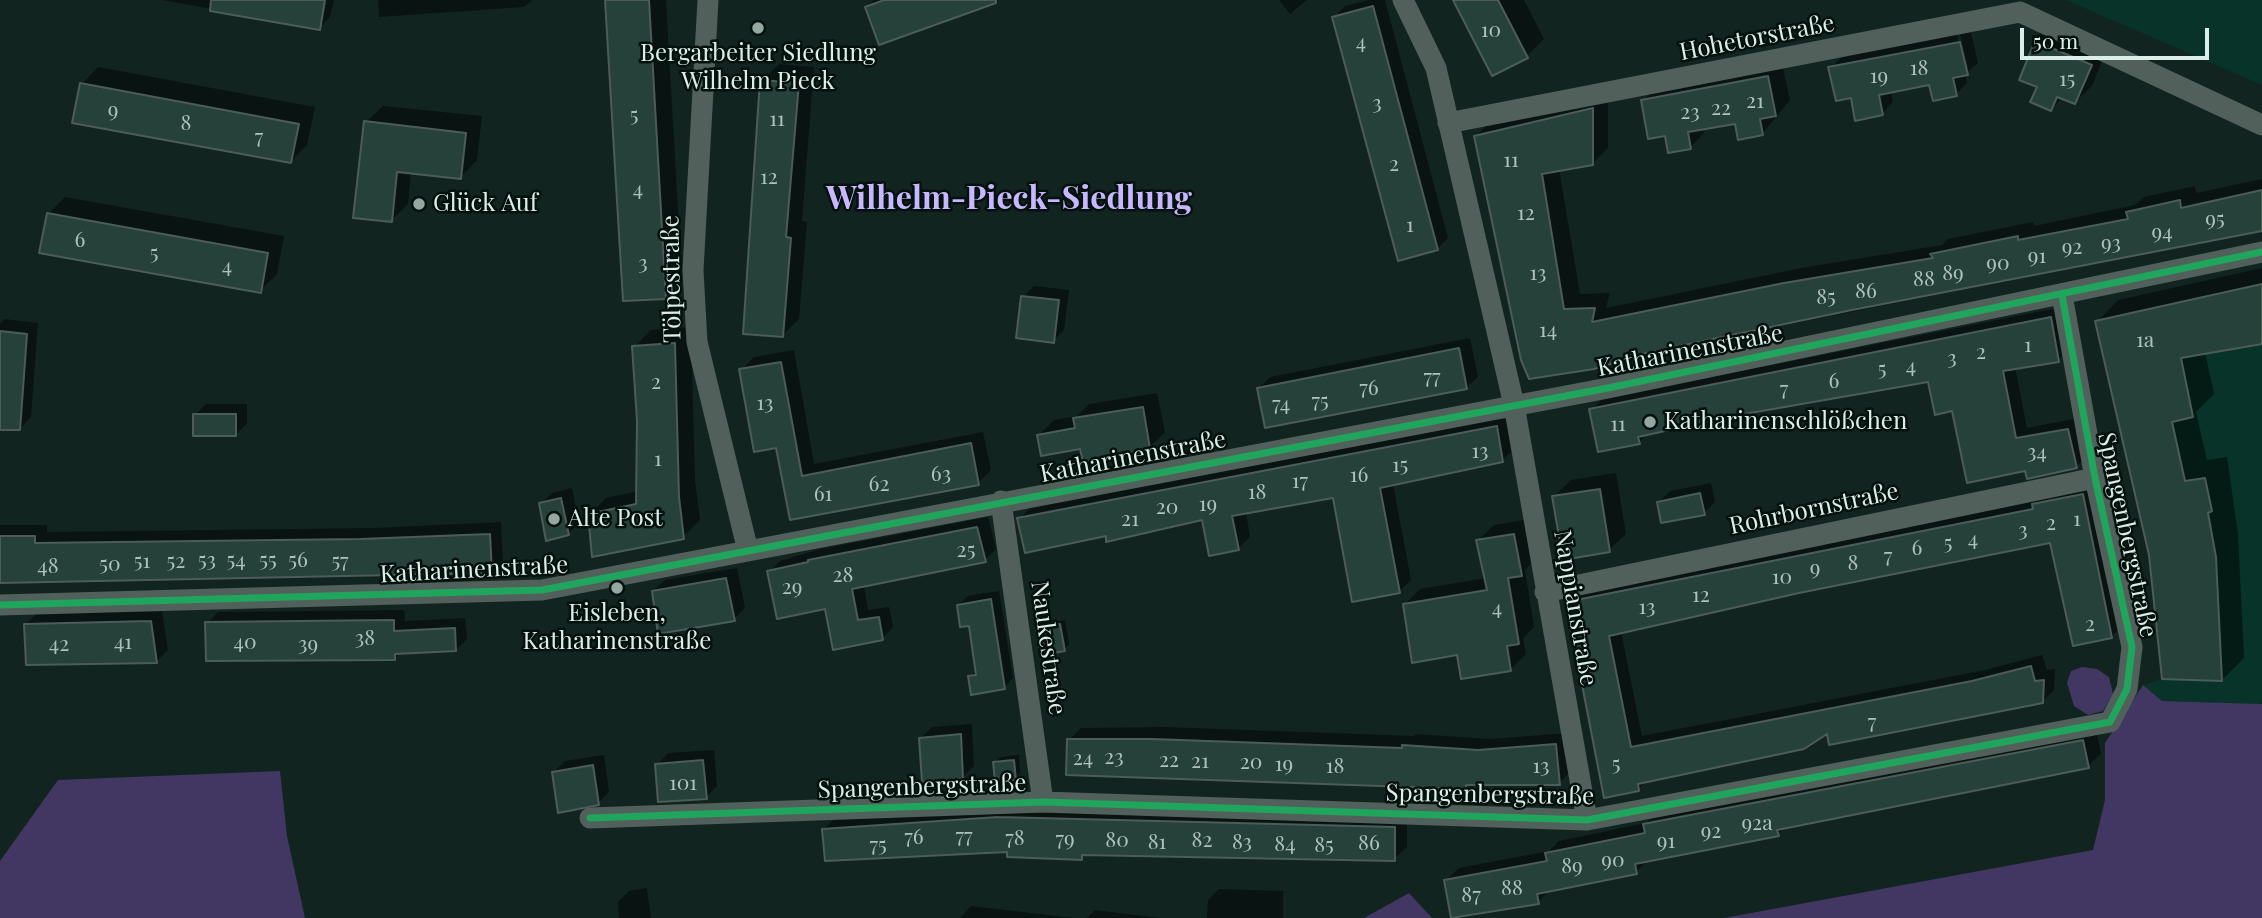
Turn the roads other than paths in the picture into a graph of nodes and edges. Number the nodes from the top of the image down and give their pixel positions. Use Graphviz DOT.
graph roads {
  1 [pos="1403,0"];
  2 [pos="714,2"];
  3 [pos="1448,123"];
  4 [pos="2262,125"];
  5 [pos="2262,252"];
  6 [pos="2062,295"];
  7 [pos="1514,405"];
  8 [pos="2095,478"];
  9 [pos="1001,501"];
  10 [pos="748,551"];
  11 [pos="1545,592"];
  12 [pos="0,605"];
  13 [pos="1044,802"];
  14 [pos="590,818"];
  15 [pos="1587,820"];
  1 -- 3 [label="street, Nappianstraße"];
  2 -- 10 [label="street, Tölpestraße"];
  3 -- 4 [label="street, Hohetorstraße"];
  3 -- 7 [label="street, Nappianstraße"];
  5 -- 6 [label="street, Katharinenstraße"];
  6 -- 7 [label="street, Katharinenstraße"];
  6 -- 8 [label="street, Spangenbergstraße"];
  7 -- 9 [label="street, Katharinenstraße"];
  7 -- 11 [label="street, Nappianstraße"];
  8 -- 11 [label="street, Rohrbornstraße"];
  8 -- 15 [label="street, Spangenbergstraße"];
  9 -- 10 [label="street, Katharinenstraße"];
  9 -- 13 [label="street, Naukestraße"];
  10 -- 12 [label="street, Katharinenstraße"];
  11 -- 15 [label="street, Nappianstraße"];
  13 -- 14 [label="street, Spangenbergstraße"];
  13 -- 15 [label="street, Spangenbergstraße"];
}
